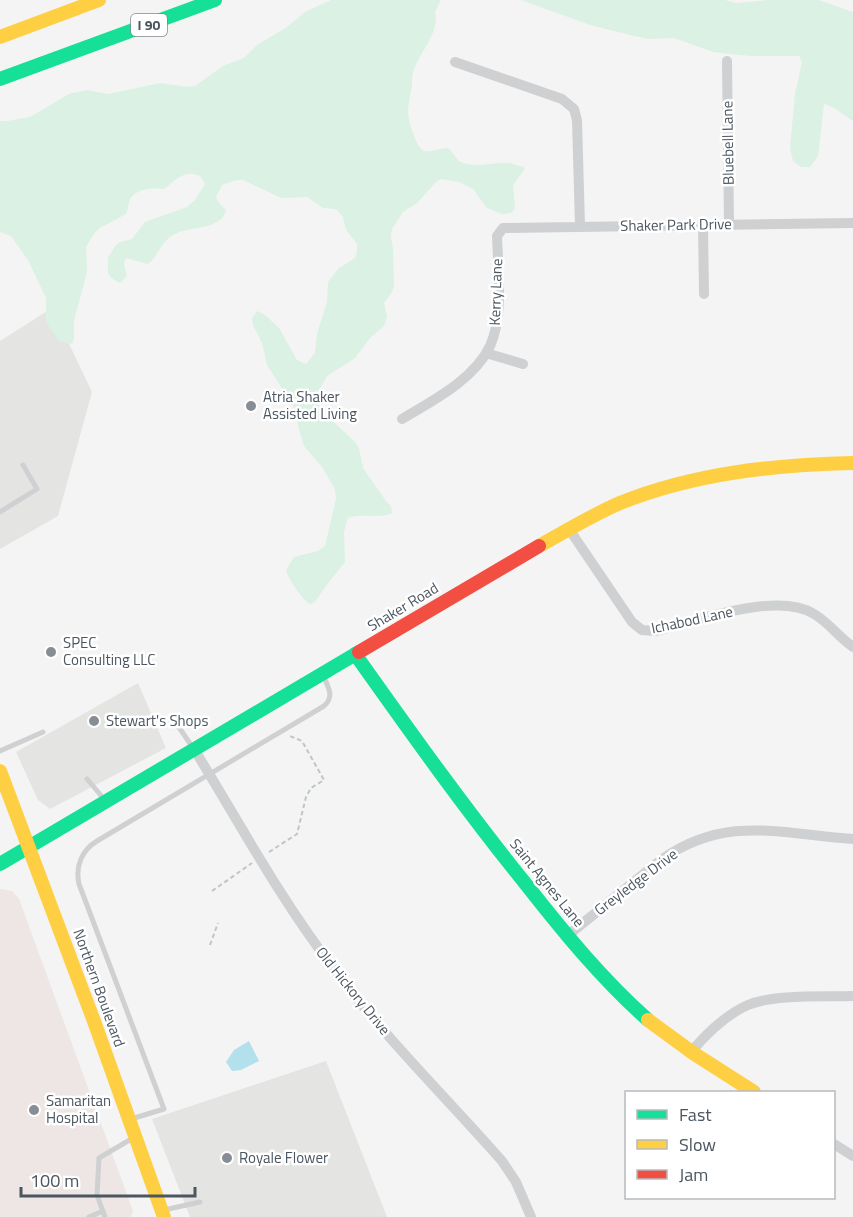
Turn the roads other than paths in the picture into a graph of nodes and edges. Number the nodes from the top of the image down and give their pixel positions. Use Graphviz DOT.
graph roads {
  1 [pos="62,0"];
  2 [pos="99,0"];
  3 [pos="215,0"];
  4 [pos="0,23"];
  5 [pos="0,37"];
  6 [pos="83,50"];
  7 [pos="727,61"];
  8 [pos="455,62"];
  9 [pos="0,79"];
  10 [pos="0,89"];
  11 [pos="853,224"];
  12 [pos="729,225"];
  13 [pos="580,226"];
  14 [pos="703,226"];
  15 [pos="500,230"];
  16 [pos="704,294"];
  17 [pos="486,353"];
  18 [pos="523,364"];
  19 [pos="402,419"];
  20 [pos="853,463"];
  21 [pos="23,465"];
  22 [pos="0,512"];
  23 [pos="569,529"];
  24 [pos="853,647"];
  25 [pos="355,654"];
  26 [pos="322,674"];
  27 [pos="172,717"];
  28 [pos="43,732"];
  29 [pos="194,749"];
  30 [pos="0,751"];
  31 [pos="0,771"];
  32 [pos="210,774"];
  33 [pos="87,779"];
  34 [pos="105,800"];
  35 [pos="853,839"];
  36 [pos="28,847"];
  37 [pos="0,864"];
  38 [pos="567,936"];
  39 [pos="853,996"];
  40 [pos="691,1052"];
  41 [pos="752,1091"];
  42 [pos="129,1119"];
  43 [pos="135,1136"];
  44 [pos="835,1145"];
  45 [pos="853,1156"];
  46 [pos="200,1202"];
  47 [pos="104,1214"];
  48 [pos="163,1214"];
  49 [pos="89,1217"];
  50 [pos="531,1217"];
  1 -- 4 [label="main road"];
  2 -- 5 [label="main road"];
  3 -- 6 [label="main road, I 90"];
  6 -- 9 [label="main road, I 90"];
  6 -- 10 [label="main road"];
  7 -- 12 [label="street, Bluebell Lane"];
  8 -- 13 [label="street"];
  11 -- 12 [label="street, Shaker Park Drive"];
  12 -- 14 [label="street, Shaker Park Drive"];
  13 -- 14 [label="street, Shaker Park Drive"];
  13 -- 15 [label="street, Shaker Park Drive"];
  14 -- 16 [label="street"];
  15 -- 17 [label="street, Kerry Lane"];
  17 -- 18 [label="street"];
  17 -- 19 [label="street, Kerry Lane"];
  20 -- 23 [label="main road, Shaker Road"];
  21 -- 22 [label="lane"];
  23 -- 24 [label="street, Ichabod Lane"];
  23 -- 25 [label="main road, Shaker Road"];
  25 -- 26 [label="main road, Shaker Road"];
  25 -- 38 [label="main road, Saint Agnes Lane"];
  26 -- 29 [label="main road, Shaker Road"];
  26 -- 32 [label="lane"];
  27 -- 29 [label="lane"];
  28 -- 30 [label="lane"];
  29 -- 32 [label="street, Old Hickory Drive"];
  29 -- 34 [label="main road, Shaker Road"];
  31 -- 36 [label="main road, Northern Boulevard"];
  32 -- 42 [label="lane"];
  32 -- 50 [label="street, Old Hickory Drive"];
  33 -- 34 [label="lane"];
  34 -- 36 [label="main road, Shaker Road"];
  35 -- 38 [label="street, Greyledge Drive"];
  36 -- 37 [label="main road, Shaker Road"];
  36 -- 42 [label="main road, Northern Boulevard"];
  38 -- 40 [label="main road, Saint Agnes Lane"];
  39 -- 40 [label="street"];
  40 -- 41 [label="main road, Saint Agnes Lane"];
  42 -- 43 [label="main road, Northern Boulevard"];
  43 -- 47 [label="lane"];
  43 -- 48 [label="main road, Northern Boulevard"];
  44 -- 45 [label="street"];
  46 -- 48 [label="lane"];
  47 -- 49 [label="lane"];
}
